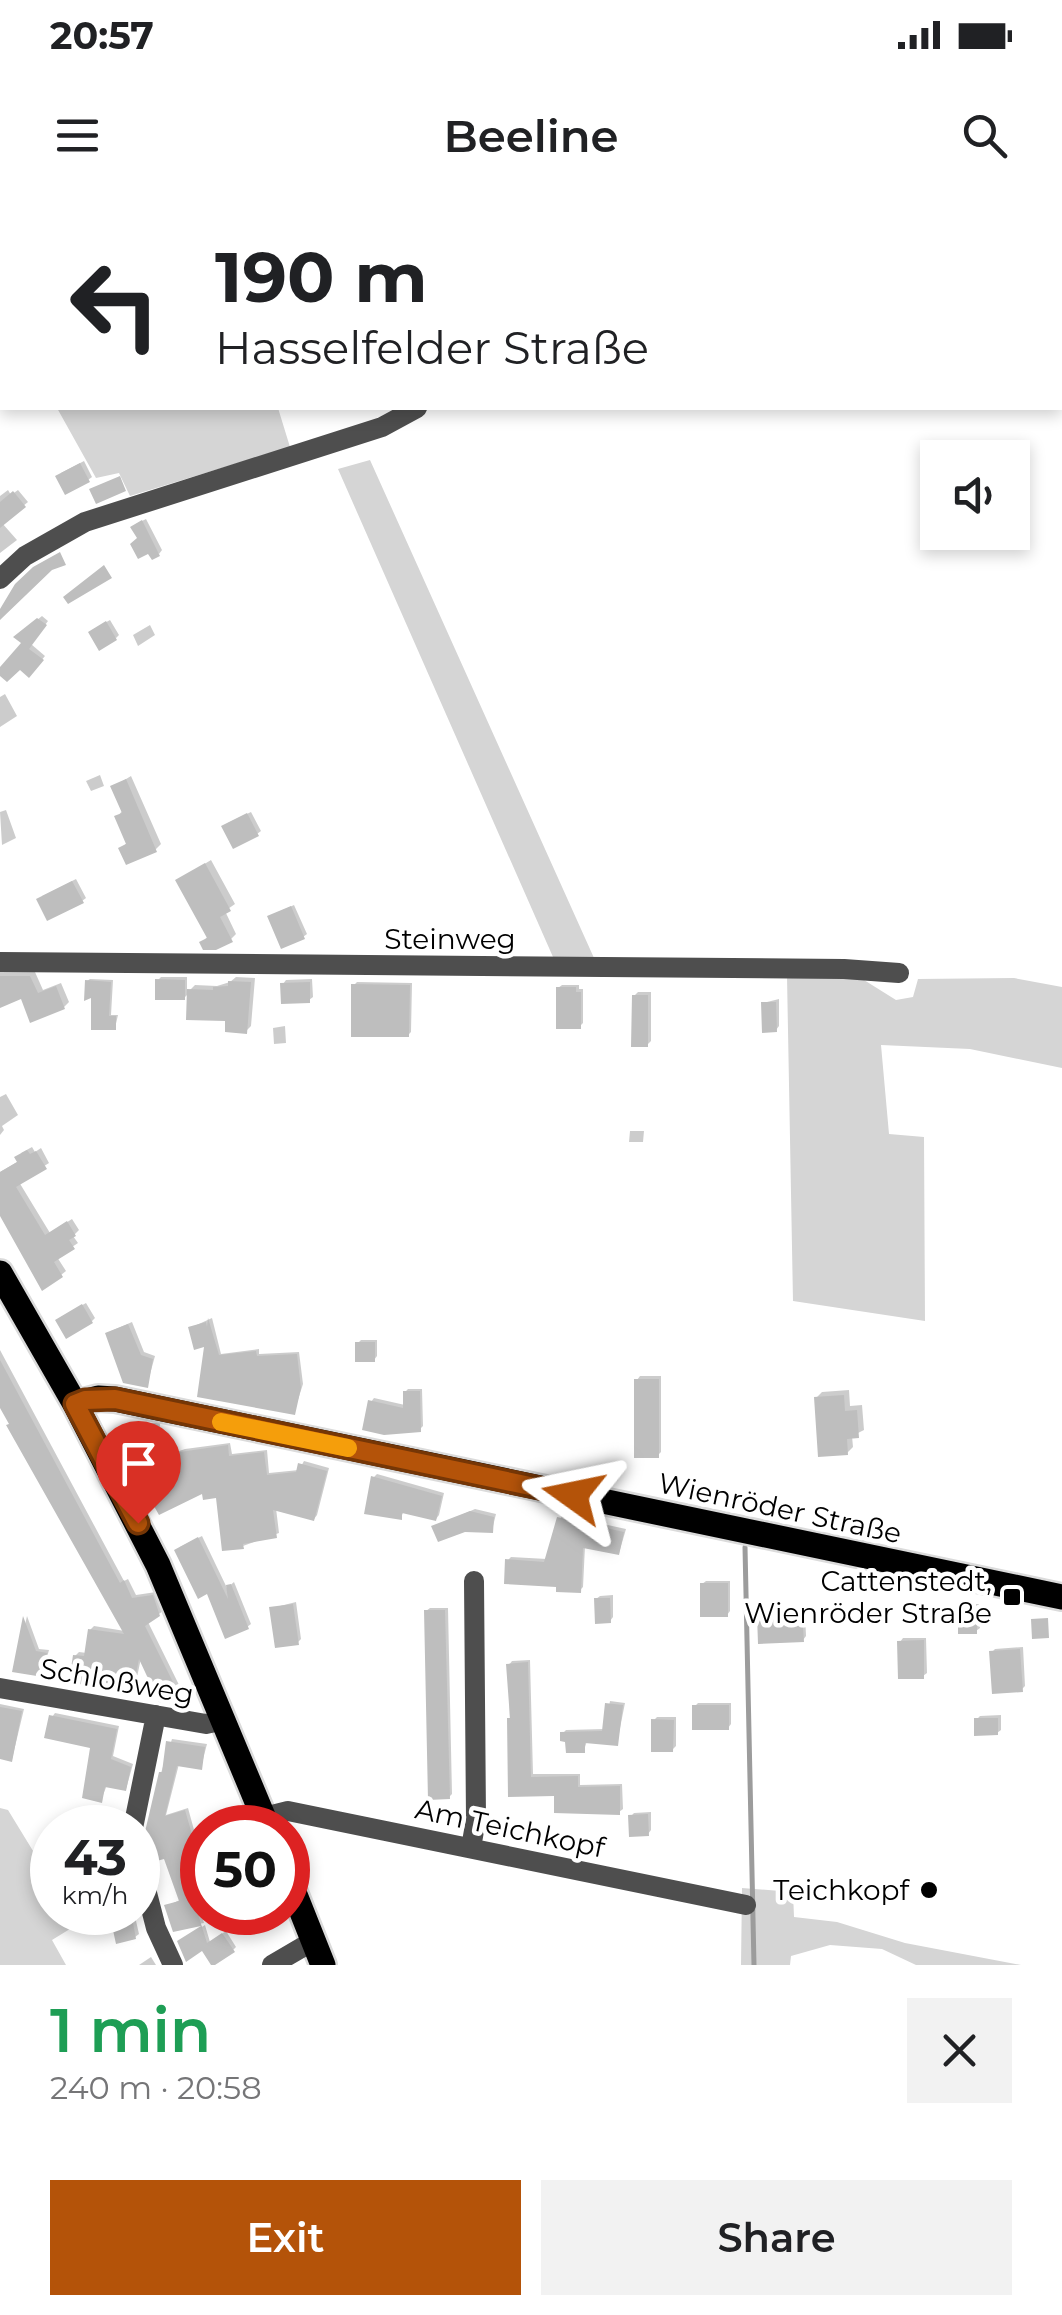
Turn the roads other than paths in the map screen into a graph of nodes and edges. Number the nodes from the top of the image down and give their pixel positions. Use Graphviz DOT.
graph roads {
  1 [pos="414,410"];
  2 [pos="0,580"];
  3 [pos="0,962"];
  4 [pos="899,973"];
  5 [pos="0,1273"];
  6 [pos="75,1404"];
  7 [pos="474,1581"];
  8 [pos="1062,1597"];
  9 [pos="0,1688"];
  10 [pos="156,1715"];
  11 [pos="225,1720"];
  12 [pos="137,1805"];
  13 [pos="259,1805"];
  14 [pos="310,1815"];
  15 [pos="471,1848"];
  16 [pos="746,1905"];
  17 [pos="310,1932"];
  18 [pos="159,1935"];
  19 [pos="313,1940"];
  20 [pos="173,1965"];
  21 [pos="272,1965"];
  22 [pos="322,1965"];
  1 -- 2 [label="street"];
  3 -- 4 [label="street, Steinweg"];
  5 -- 6 [label="main road"];
  6 -- 8 [label="main road, Wienröder Straße"];
  6 -- 11 [label="main road"];
  7 -- 15 [label="street"];
  9 -- 10 [label="street, Schloßweg"];
  10 -- 11 [label="street, Schloßweg"];
  10 -- 12 [label="street"];
  11 -- 13 [label="main road"];
  14 -- 15 [label="street, Am Teichkopf"];
  15 -- 16 [label="street, Am Teichkopf"];
  17 -- 19 [label="main road"];
  18 -- 20 [label="street"];
  19 -- 21 [label="street"];
  19 -- 22 [label="main road"];
}
